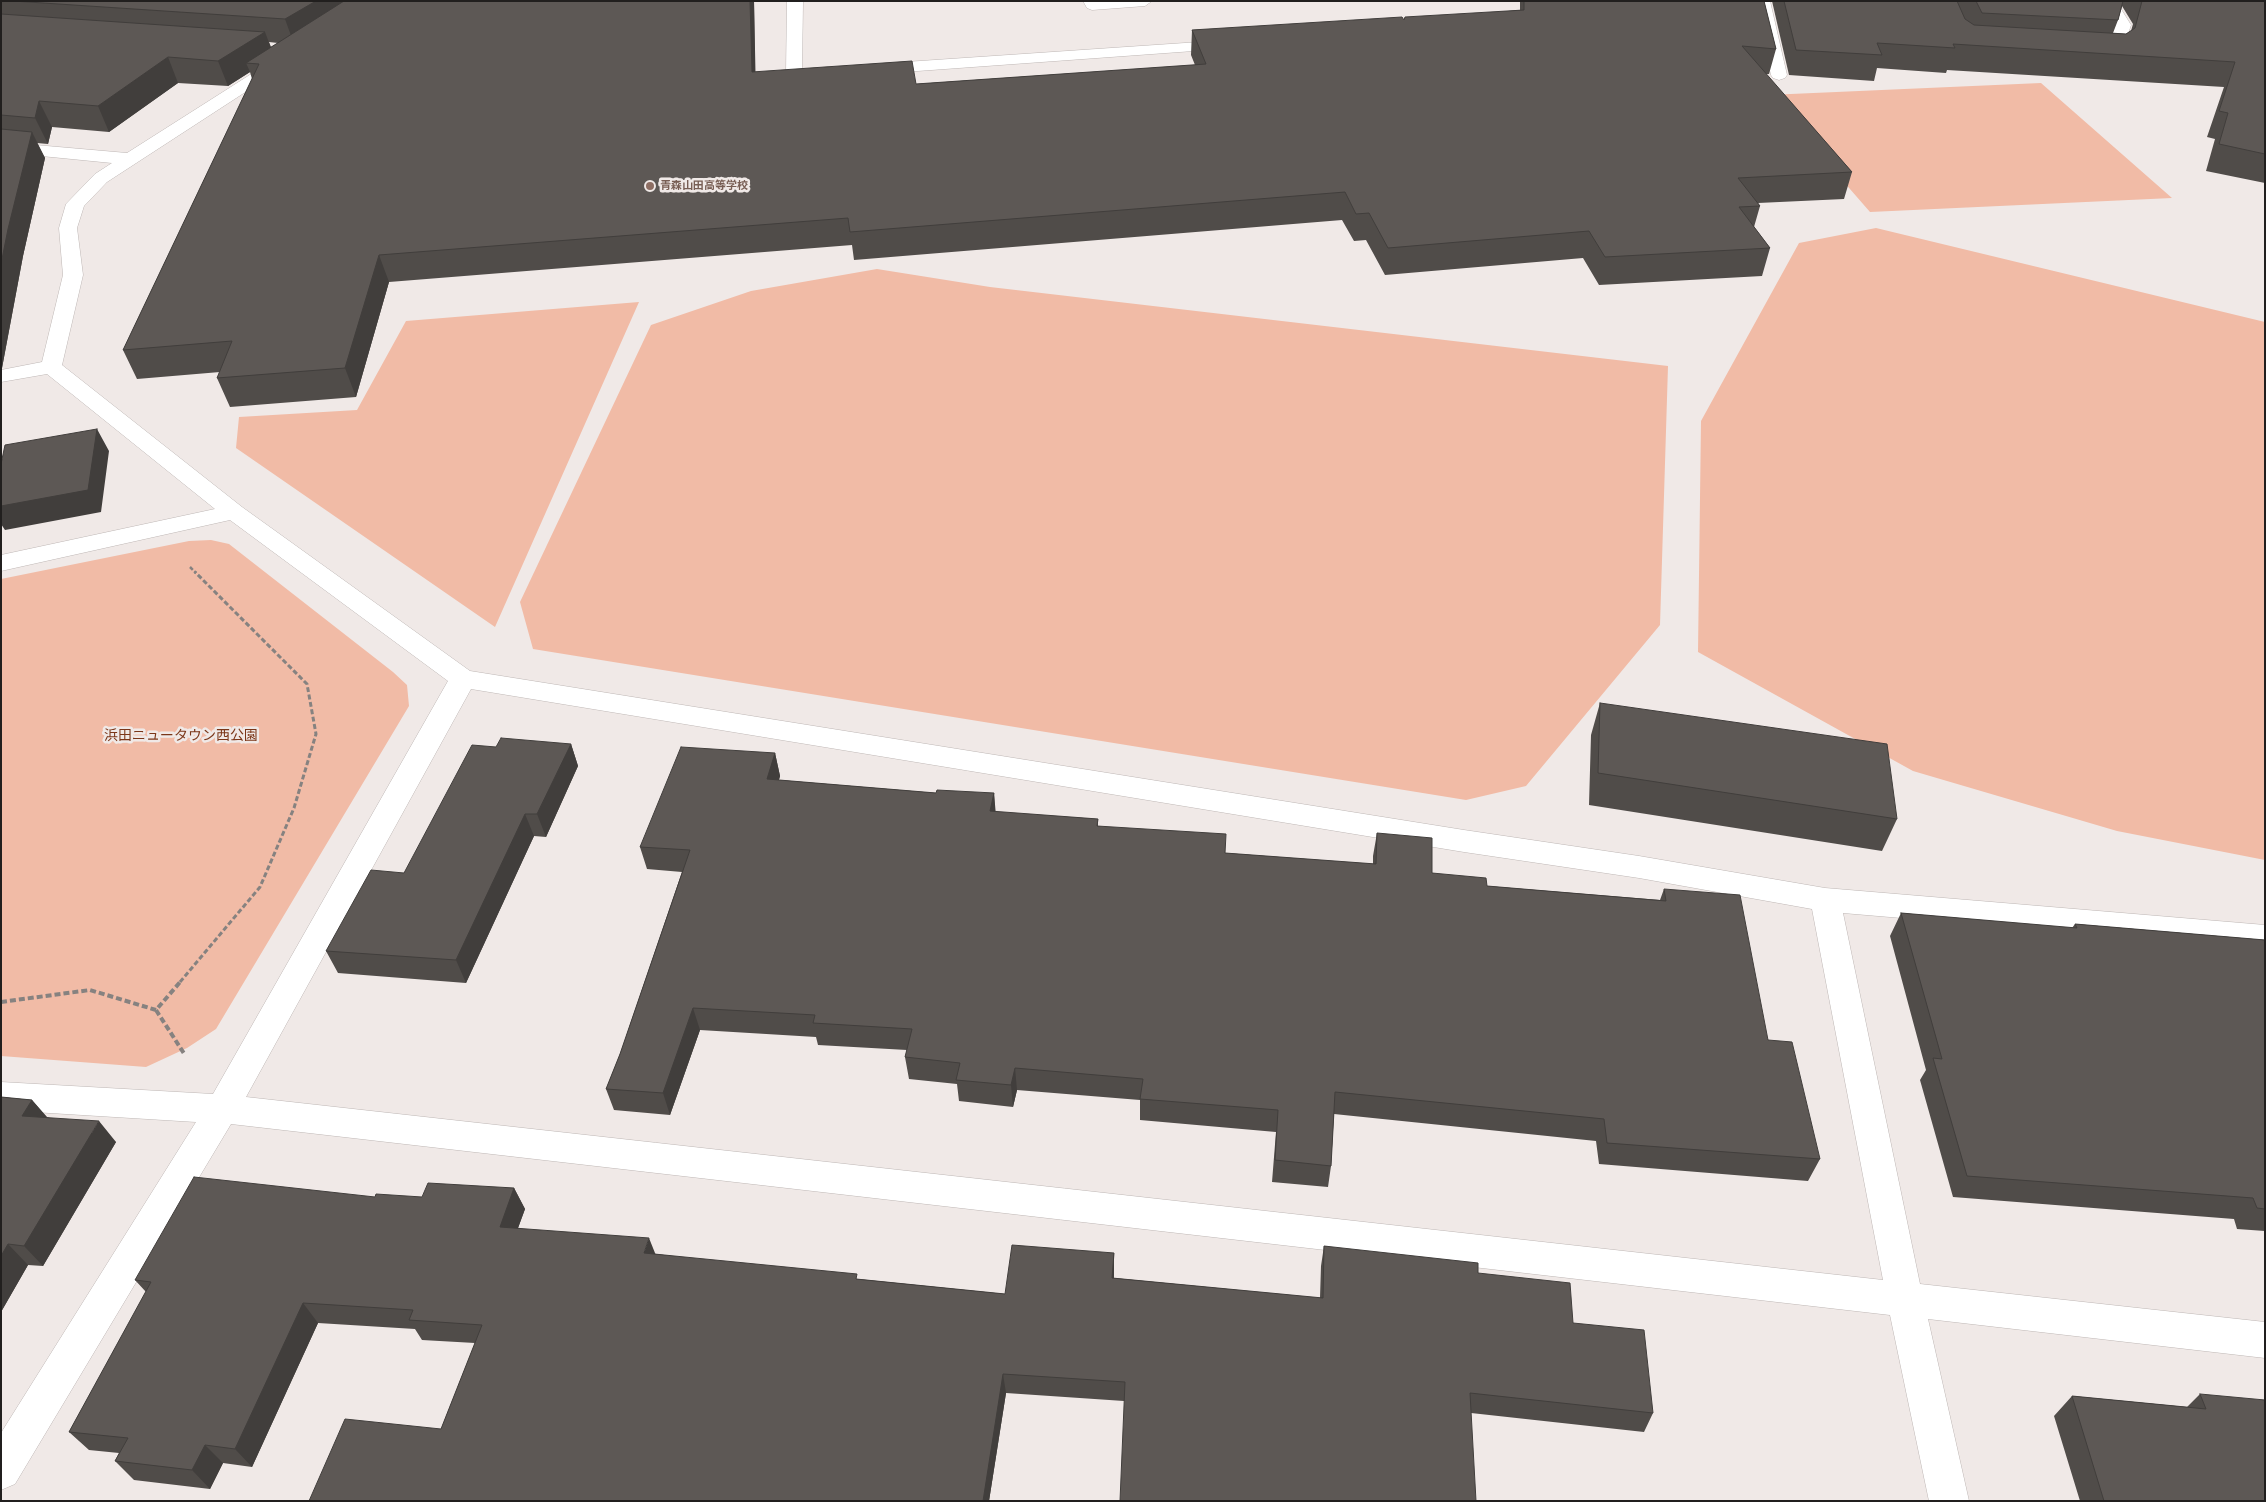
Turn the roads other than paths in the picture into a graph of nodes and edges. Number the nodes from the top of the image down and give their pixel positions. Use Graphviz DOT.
graph roads {
  1 [pos="796,1"];
  2 [pos="1090,1"];
  3 [pos="1146,1"];
  4 [pos="1762,1"];
  5 [pos="2108,1"];
  6 [pos="1249,44"];
  7 [pos="268,49"];
  8 [pos="2085,50"];
  9 [pos="863,69"];
  10 [pos="843,71"];
  11 [pos="1779,75"];
  12 [pos="1,147"];
  13 [pos="129,159"];
  14 [pos="51,367"];
  15 [pos="1,376"];
  16 [pos="234,512"];
  17 [pos="1,563"];
  18 [pos="463,679"];
  19 [pos="1825,900"];
  20 [pos="2265,937"];
  21 [pos="1,1096"];
  22 [pos="222,1110"];
  23 [pos="1905,1299"];
  24 [pos="2265,1340"];
  25 [pos="1,1470"];
  26 [pos="1949,1501"];
  1 -- 10 [label="street"];
  2 -- 3 [label="street"];
  4 -- 11 [label="street"];
  5 -- 8 [label="street"];
  6 -- 9 [label="street"];
  7 -- 13 [label="street"];
  12 -- 13 [label="street"];
  13 -- 14 [label="street"];
  14 -- 15 [label="street"];
  14 -- 16 [label="street"];
  16 -- 17 [label="street"];
  16 -- 18 [label="street"];
  18 -- 19 [label="street"];
  18 -- 22 [label="street"];
  19 -- 20 [label="street"];
  19 -- 23 [label="street"];
  21 -- 22 [label="street"];
  22 -- 23 [label="street"];
  22 -- 25 [label="street"];
  23 -- 24 [label="street"];
  23 -- 26 [label="street"];
}
